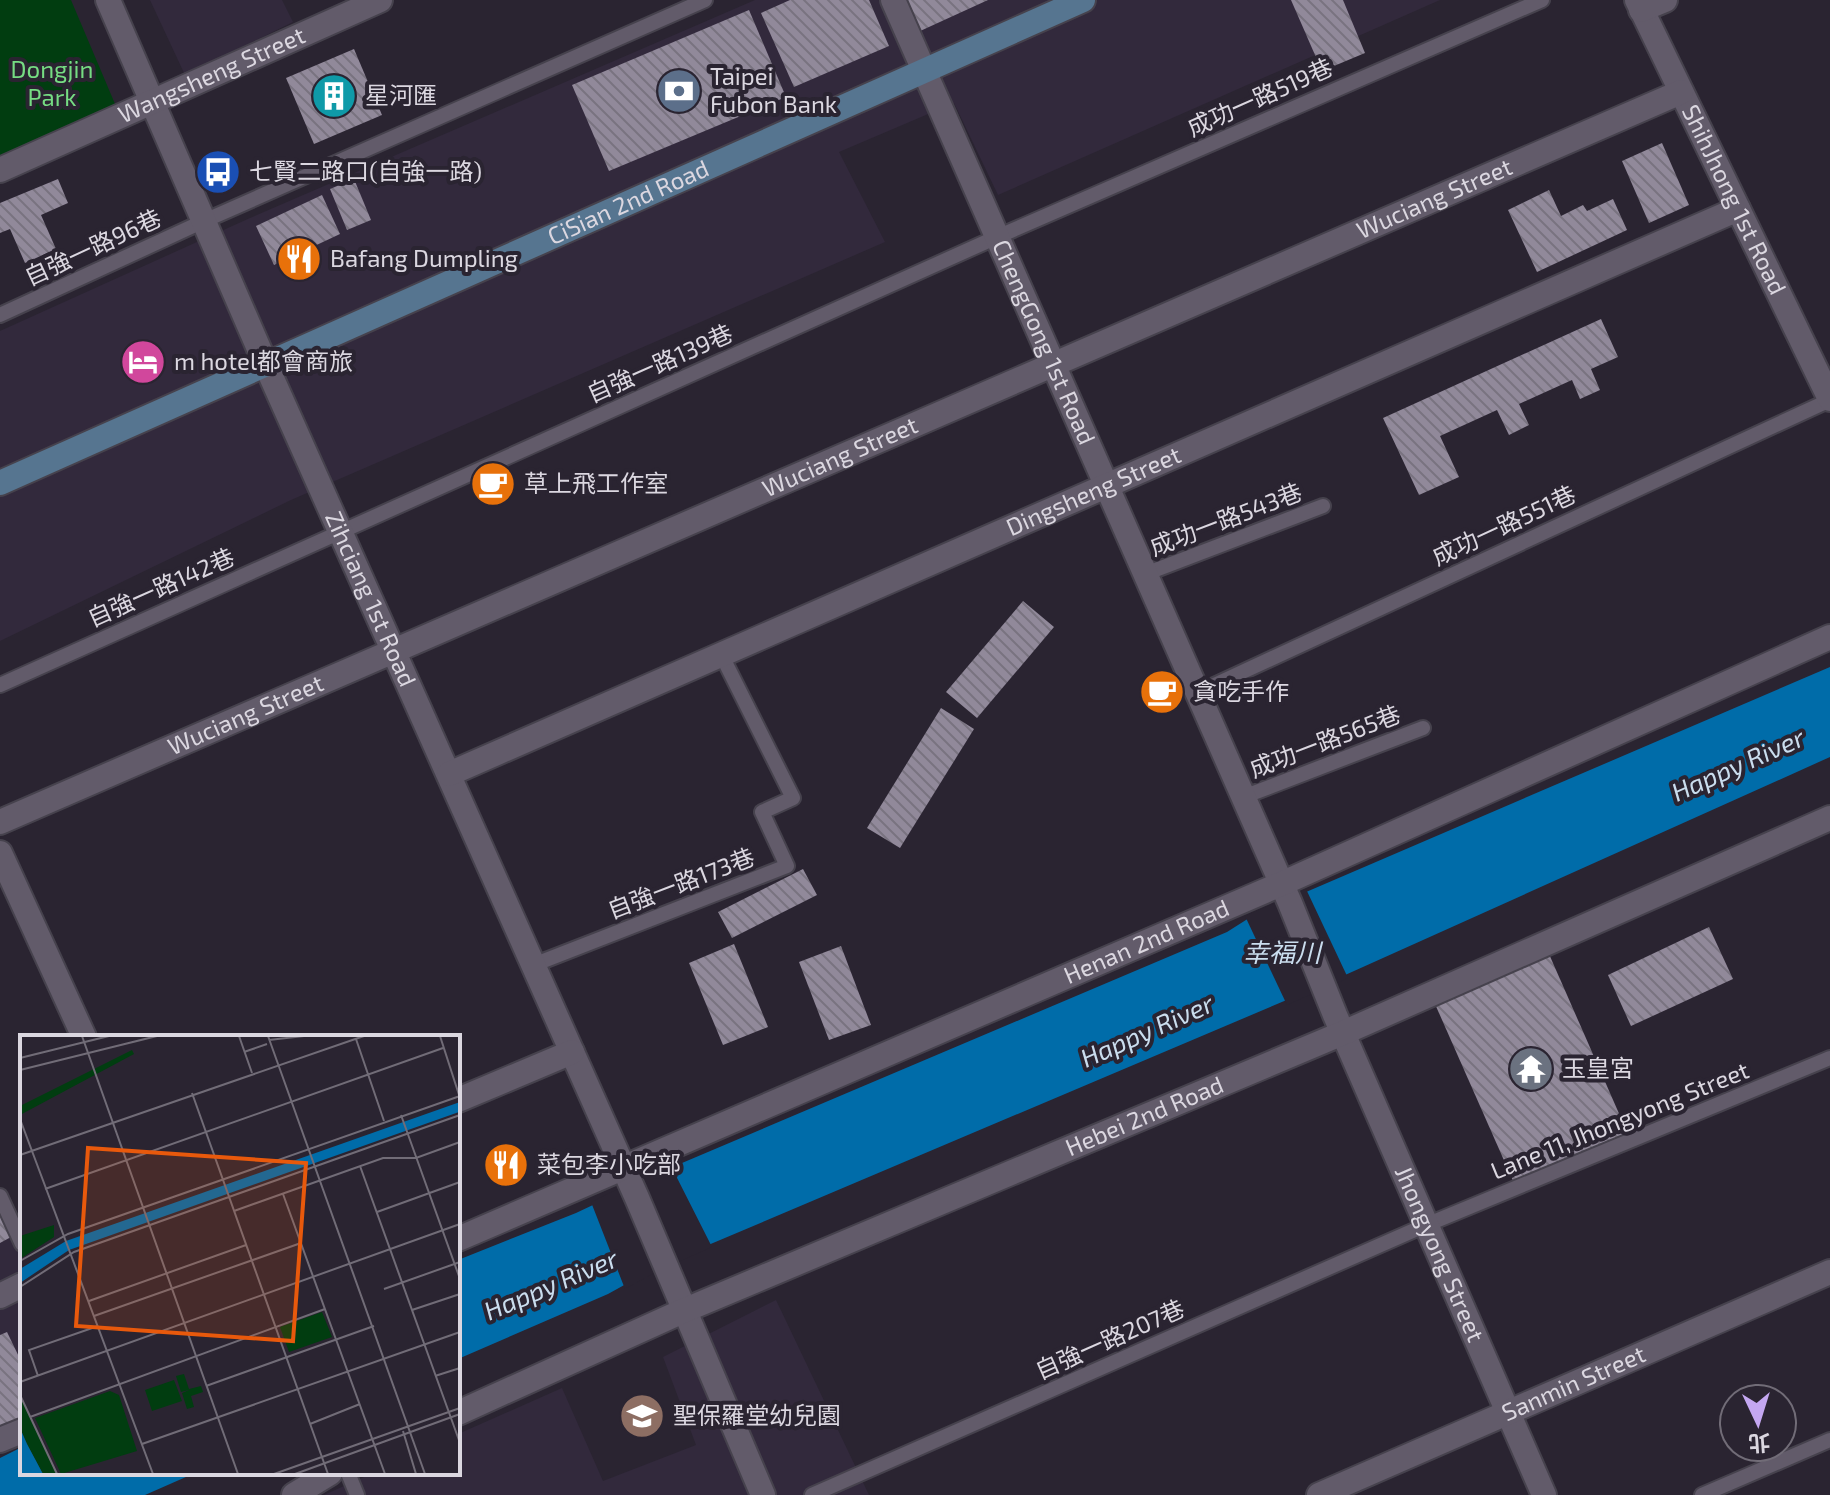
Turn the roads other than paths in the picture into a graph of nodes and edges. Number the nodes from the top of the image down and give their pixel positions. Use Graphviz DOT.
graph roads {
  1 [pos="108,0"];
  2 [pos="380,0"];
  3 [pos="705,0"];
  4 [pos="893,0"];
  5 [pos="1083,0"];
  6 [pos="1542,0"];
  7 [pos="1665,0"];
  8 [pos="1639,5"];
  9 [pos="923,70"];
  10 [pos="1681,92"];
  11 [pos="152,102"];
  12 [pos="0,170"];
  13 [pos="1738,209"];
  14 [pos="204,221"];
  15 [pos="997,237"];
  16 [pos="0,315"];
  17 [pos="1053,364"];
  18 [pos="266,365"];
  19 [pos="1830,400"];
  20 [pos="0,483"];
  21 [pos="1106,486"];
  22 [pos="1323,506"];
  23 [pos="341,531"];
  24 [pos="1145,574"];
  25 [pos="1830,637"];
  26 [pos="394,651"];
  27 [pos="721,654"];
  28 [pos="0,685"];
  29 [pos="1197,693"];
  30 [pos="1423,728"];
  31 [pos="449,774"];
  32 [pos="1243,797"];
  33 [pos="1830,818"];
  34 [pos="0,822"];
  35 [pos="0,853"];
  36 [pos="1286,894"];
  37 [pos="533,965"];
  38 [pos="1339,1024"];
  39 [pos="83,1035"];
  40 [pos="572,1052"];
  41 [pos="1830,1058"];
  42 [pos="460,1099"];
  43 [pos="623,1166"];
  44 [pos="0,1196"];
  45 [pos="1426,1225"];
  46 [pos="460,1238"];
  47 [pos="20,1240"];
  48 [pos="1830,1272"];
  49 [pos="20,1286"];
  50 [pos="0,1296"];
  51 [pos="680,1301"];
  52 [pos="460,1412"];
  53 [pos="1508,1413"];
  54 [pos="20,1432"];
  55 [pos="0,1440"];
  56 [pos="1830,1440"];
  57 [pos="327,1475"];
  58 [pos="349,1475"];
  59 [pos="294,1495"];
  60 [pos="357,1495"];
  61 [pos="763,1495"];
  62 [pos="812,1495"];
  63 [pos="1319,1495"];
  64 [pos="1544,1495"];
  65 [pos="1702,1495"];
  1 -- 11 [label="street, Zihciang 1st Road"];
  2 -- 11 [label="street, Wangsheng Street"];
  3 -- 14 [label="lane, 自強一路96巷"];
  4 -- 9 [label="street, ChengGong 1st Road"];
  5 -- 9 [label="street, CiSian 2nd Road"];
  6 -- 15 [label="lane, 成功一路519巷"];
  7 -- 8 [label="street"];
  8 -- 10 [label="street, ShihJhong 1st Road"];
  9 -- 15 [label="street, ChengGong 1st Road"];
  9 -- 18 [label="street, CiSian 2nd Road"];
  10 -- 13 [label="street, ShihJhong 1st Road"];
  10 -- 17 [label="street, Wuciang Street"];
  11 -- 12 [label="street, Wangsheng Street"];
  11 -- 14 [label="street, Zihciang 1st Road"];
  13 -- 19 [label="street, ShihJhong 1st Road"];
  13 -- 21 [label="street, Dingsheng Street"];
  14 -- 16 [label="lane, 自強一路96巷"];
  14 -- 18 [label="street, Zihciang 1st Road"];
  15 -- 17 [label="street, ChengGong 1st Road"];
  15 -- 23 [label="lane, 自強一路139巷"];
  17 -- 21 [label="street, ChengGong 1st Road"];
  17 -- 26 [label="street, Wuciang Street"];
  18 -- 20 [label="street, CiSian 2nd Road"];
  18 -- 23 [label="street, Zihciang 1st Road"];
  19 -- 29 [label="lane, 成功一路551巷"];
  21 -- 24 [label="street, ChengGong 1st Road"];
  21 -- 27 [label="street, Dingsheng Street"];
  22 -- 24 [label="lane, 成功一路543巷"];
  23 -- 26 [label="street, Zihciang 1st Road"];
  23 -- 28 [label="lane, 自強一路142巷"];
  24 -- 29 [label="street, ChengGong 1st Road"];
  25 -- 36 [label="street, Henan 2nd Road"];
  26 -- 31 [label="street, Zihciang 1st Road"];
  26 -- 34 [label="street, Wuciang Street"];
  27 -- 31 [label="street, Dingsheng Street"];
  27 -- 37 [label="lane, 自強一路173巷"];
  29 -- 32 [label="street, ChengGong 1st Road"];
  30 -- 32 [label="lane, 成功一路565巷"];
  31 -- 37 [label="street, Zihciang 1st Road"];
  32 -- 36 [label="street, ChengGong 1st Road"];
  33 -- 38 [label="street, Hebei 2nd Road"];
  35 -- 39 [label="street"];
  36 -- 38 [label="street, Jhongyong Street"];
  36 -- 43 [label="street, Henan 2nd Road"];
  37 -- 40 [label="street, Zihciang 1st Road"];
  38 -- 45 [label="street, Jhongyong Street"];
  38 -- 51 [label="street, Hebei 2nd Road"];
  40 -- 42 [label="street"];
  40 -- 43 [label="street, Zihciang 1st Road"];
  41 -- 45 [label="lane, Lane 11, Jhongyong Street"];
  43 -- 46 [label="street, Henan 2nd Road"];
  43 -- 51 [label="street, Zihciang 1st Road"];
  44 -- 47 [label="lane"];
  45 -- 53 [label="street, Jhongyong Street"];
  45 -- 62 [label="lane, 自強一路207巷"];
  48 -- 53 [label="street, Sanmin Street"];
  49 -- 50 [label="street"];
  51 -- 52 [label="street, Hebei 2nd Road"];
  51 -- 61 [label="street"];
  53 -- 63 [label="street, Sanmin Street"];
  53 -- 64 [label="street, Jhongyong Street"];
  54 -- 55 [label="street"];
  56 -- 65 [label="lane"];
  57 -- 59 [label="street"];
  58 -- 60 [label="lane"];
}
